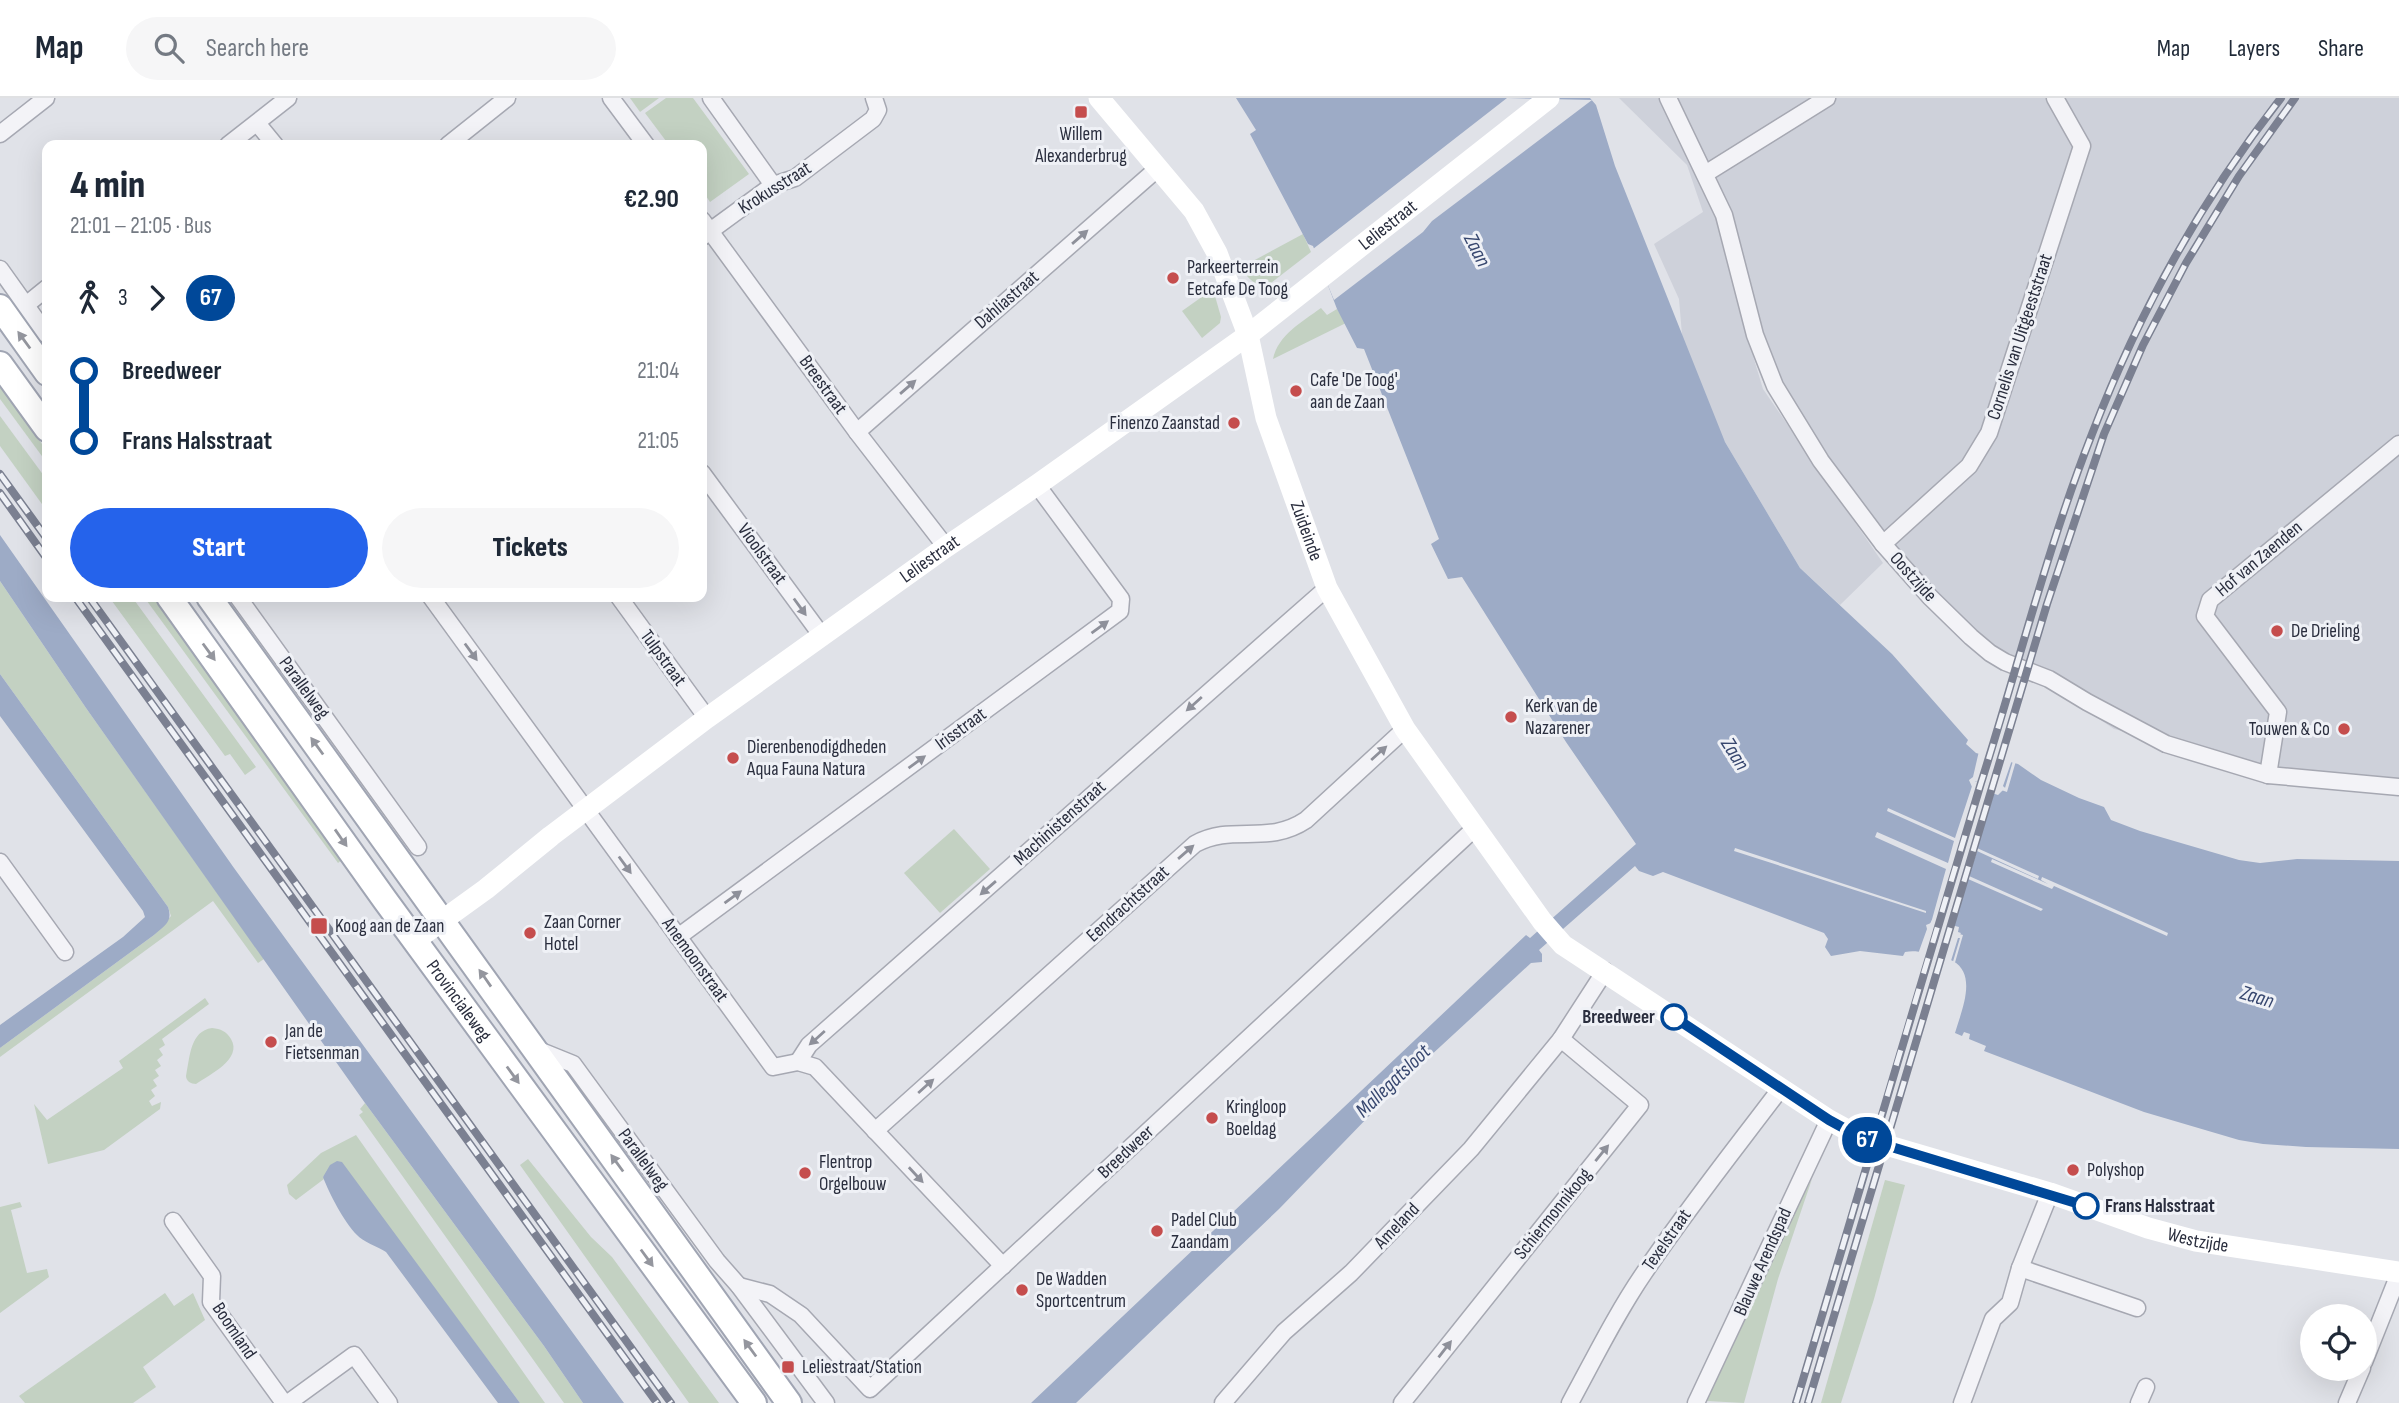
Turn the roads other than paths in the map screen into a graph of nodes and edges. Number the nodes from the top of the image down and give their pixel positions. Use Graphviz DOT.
graph roads {
  1 [pos="46,98"];
  2 [pos="288,98"];
  3 [pos="508,98"];
  4 [pos="611,98"];
  5 [pos="711,98"];
  6 [pos="1099,98"];
  7 [pos="1549,98"];
  8 [pos="1668,98"];
  9 [pos="1827,98"];
  10 [pos="2055,98"];
  11 [pos="876,104"];
  12 [pos="257,123"];
  13 [pos="0,134"];
  14 [pos="235,140"];
  15 [pos="271,140"];
  16 [pos="457,140"];
  17 [pos="642,140"];
  18 [pos="1157,169"];
  19 [pos="1705,174"];
  20 [pos="773,185"];
  21 [pos="707,227"];
  22 [pos="707,233"];
  23 [pos="0,269"];
  24 [pos="42,292"];
  25 [pos="26,305"];
  26 [pos="0,307"];
  27 [pos="42,328"];
  28 [pos="1248,335"];
  29 [pos="0,364"];
  30 [pos="42,366"];
  31 [pos="42,422"];
  32 [pos="857,432"];
  33 [pos="2399,444"];
  34 [pos="707,480"];
  35 [pos="1037,485"];
  36 [pos="1883,544"];
  37 [pos="946,547"];
  38 [pos="1326,588"];
  39 [pos="173,602"];
  40 [pos="213,602"];
  41 [pos="243,602"];
  42 [pos="434,602"];
  43 [pos="623,602"];
  44 [pos="822,636"];
  45 [pos="707,718"];
  46 [pos="1405,729"];
  47 [pos="2268,775"];
  48 [pos="2399,787"];
  49 [pos="585,810"];
  50 [pos="1475,828"];
  51 [pos="418,847"];
  52 [pos="0,862"];
  53 [pos="443,921"];
  54 [pos="678,937"];
  55 [pos="414,941"];
  56 [pos="1563,945"];
  57 [pos="65,952"];
  58 [pos="1605,971"];
  59 [pos="1561,1039"];
  60 [pos="535,1049"];
  61 [pos="798,1062"];
  62 [pos="1781,1088"];
  63 [pos="1829,1120"];
  64 [pos="875,1131"];
  65 [pos="2050,1193"];
  66 [pos="173,1221"];
  67 [pos="1003,1266"];
  68 [pos="2020,1268"];
  69 [pos="2399,1273"];
  70 [pos="739,1286"];
  71 [pos="2137,1308"];
  72 [pos="2377,1329"];
  73 [pos="2356,1381"];
  74 [pos="2146,1387"];
  75 [pos="286,1403"];
  76 [pos="389,1403"];
  77 [pos="754,1403"];
  78 [pos="789,1403"];
  79 [pos="826,1403"];
  80 [pos="1223,1403"];
  81 [pos="1402,1403"];
  82 [pos="1570,1403"];
  83 [pos="1696,1403"];
  84 [pos="1962,1403"];
  85 [pos="2139,1403"];
  86 [pos="2347,1403"];
  1 -- 13 [label="street"];
  2 -- 12 [label="street"];
  3 -- 16 [label="street"];
  4 -- 17 [label="street"];
  5 -- 20 [label="street"];
  6 -- 18 [label="street, Zuideinde"];
  7 -- 28 [label="street, Leliestraat"];
  8 -- 19 [label="street, Oostzijde"];
  9 -- 19 [label="street"];
  10 -- 36 [label="street, Cornelis van Uitgeeststraat"];
  11 -- 20 [label="street, Krokusstraat"];
  12 -- 14 [label="street"];
  12 -- 15 [label="street"];
  18 -- 28 [label="street, Zuideinde"];
  32 -- 18 [label="street, Dahliastraat, one-way"];
  19 -- 36 [label="street, Oostzijde"];
  20 -- 21 [label="street, Krokusstraat"];
  22 -- 32 [label="street, Breestraat"];
  23 -- 25 [label="street"];
  24 -- 25 [label="street"];
  25 -- 27 [label="street"];
  30 -- 26 [label="main road, one-way"];
  28 -- 35 [label="street, Leliestraat"];
  28 -- 38 [label="street, Zuideinde"];
  29 -- 31 [label="main road"];
  32 -- 37 [label="street, Breestraat"];
  33 -- 47 [label="street, Hof van Zaenden"];
  34 -- 44 [label="street, Vioolstraat, one-way"];
  35 -- 37 [label="street, Leliestraat"];
  54 -- 35 [label="street, Irisstraat, one-way"];
  36 -- 47 [label="street, Oostzijde"];
  37 -- 44 [label="street, Leliestraat"];
  38 -- 46 [label="street, Zuideinde"];
  38 -- 61 [label="street, Machinistenstraat, one-way"];
  39 -- 55 [label="main road, Provincialeweg, one-way"];
  53 -- 40 [label="main road, Provincialeweg, one-way"];
  41 -- 51 [label="street, Parallelweg"];
  42 -- 49 [label="street, Anemoonstraat, one-way"];
  43 -- 45 [label="street, Tulpstraat"];
  44 -- 45 [label="street, Leliestraat"];
  45 -- 49 [label="street, Leliestraat"];
  46 -- 50 [label="street, Zuideinde"];
  64 -- 46 [label="street, Eendrachtstraat, one-way"];
  47 -- 48 [label="street, Oostzijde"];
  49 -- 53 [label="street, Leliestraat"];
  49 -- 54 [label="street, Anemoonstraat, one-way"];
  50 -- 56 [label="street, Zuideinde"];
  50 -- 67 [label="street, Breedweer"];
  52 -- 57 [label="street"];
  53 -- 55 [label="street, Leliestraat"];
  60 -- 53 [label="main road, Provincialeweg, one-way"];
  54 -- 61 [label="street, Anemoonstraat"];
  55 -- 77 [label="main road, Provincialeweg, one-way"];
  56 -- 58 [label="street, Westzijde"];
  58 -- 59 [label="street, Ameland"];
  58 -- 62 [label="street, Westzijde"];
  59 -- 80 [label="street, Ameland"];
  81 -- 59 [label="street, Schiermonnikoog, one-way"];
  60 -- 70 [label="street, Parallelweg"];
  78 -- 60 [label="main road, Provincialeweg, one-way"];
  61 -- 64 [label="street, Anemoonstraat"];
  62 -- 63 [label="street, Westzijde"];
  62 -- 82 [label="street, Texelstraat"];
  63 -- 65 [label="street, Westzijde"];
  63 -- 83 [label="street, Blauwe Arendspad"];
  64 -- 67 [label="street, Anemoonstraat, one-way"];
  65 -- 68 [label="street"];
  65 -- 69 [label="street, Westzijde"];
  66 -- 75 [label="street, Boomland"];
  67 -- 70 [label="street, Breedweer"];
  68 -- 71 [label="street"];
  68 -- 84 [label="street"];
  69 -- 72 [label="street"];
  70 -- 79 [label="street, Parallelweg"];
  73 -- 86 [label="street"];
  74 -- 85 [label="street"];
  75 -- 76 [label="street, Boomland"];
}
